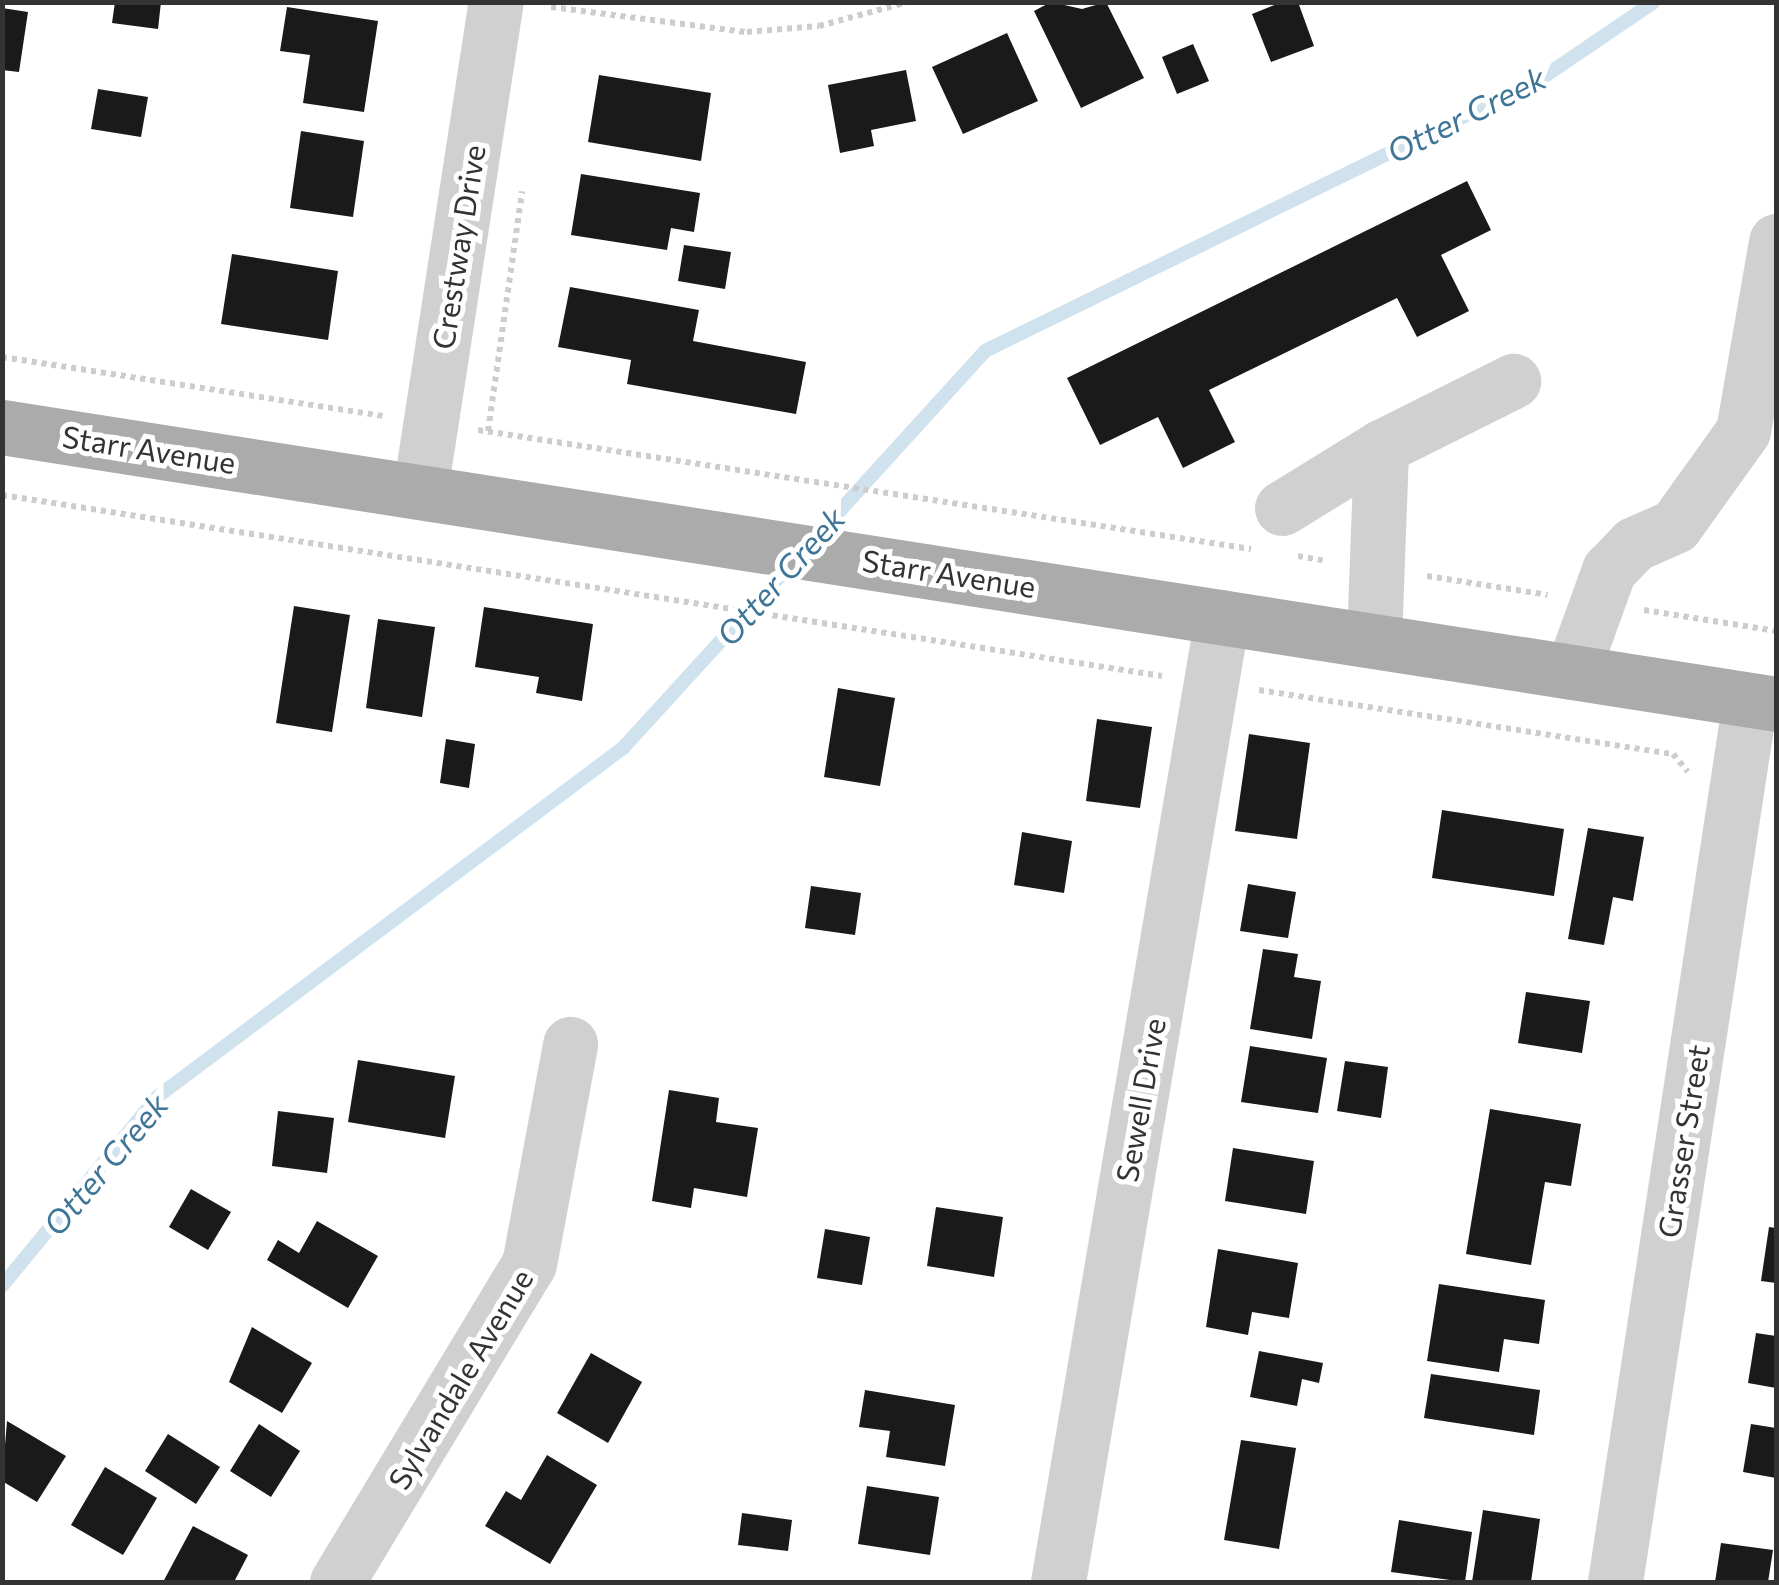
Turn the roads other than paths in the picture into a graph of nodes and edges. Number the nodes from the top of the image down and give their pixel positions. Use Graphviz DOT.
graph roads {
  1 [pos="496,2"];
  2 [pos="1776,241"];
  3 [pos="1513,381"];
  4 [pos="2,427"];
  5 [pos="1381,447"];
  6 [pos="420,490"];
  7 [pos="1281,539"];
  8 [pos="1222,617"];
  9 [pos="1374,641"];
  10 [pos="1572,672"];
  11 [pos="1764,702"];
  12 [pos="570,1044"];
  13 [pos="337,1582"];
  14 [pos="1058,1582"];
  15 [pos="1615,1582"];
  1 -- 6 [label="street, Crestway Drive"];
  2 -- 10 [label="street"];
  3 -- 5 [label="street"];
  4 -- 6 [label="main road, Starr Avenue"];
  5 -- 7 [label="street"];
  5 -- 9 [label="street"];
  6 -- 8 [label="main road, Starr Avenue"];
  8 -- 9 [label="main road, Starr Avenue"];
  8 -- 14 [label="street, Sewell Drive"];
  9 -- 10 [label="main road, Starr Avenue"];
  10 -- 11 [label="main road, Starr Avenue"];
  11 -- 15 [label="street, Grasser Street"];
  12 -- 13 [label="street, Sylvandale Avenue"];
}
